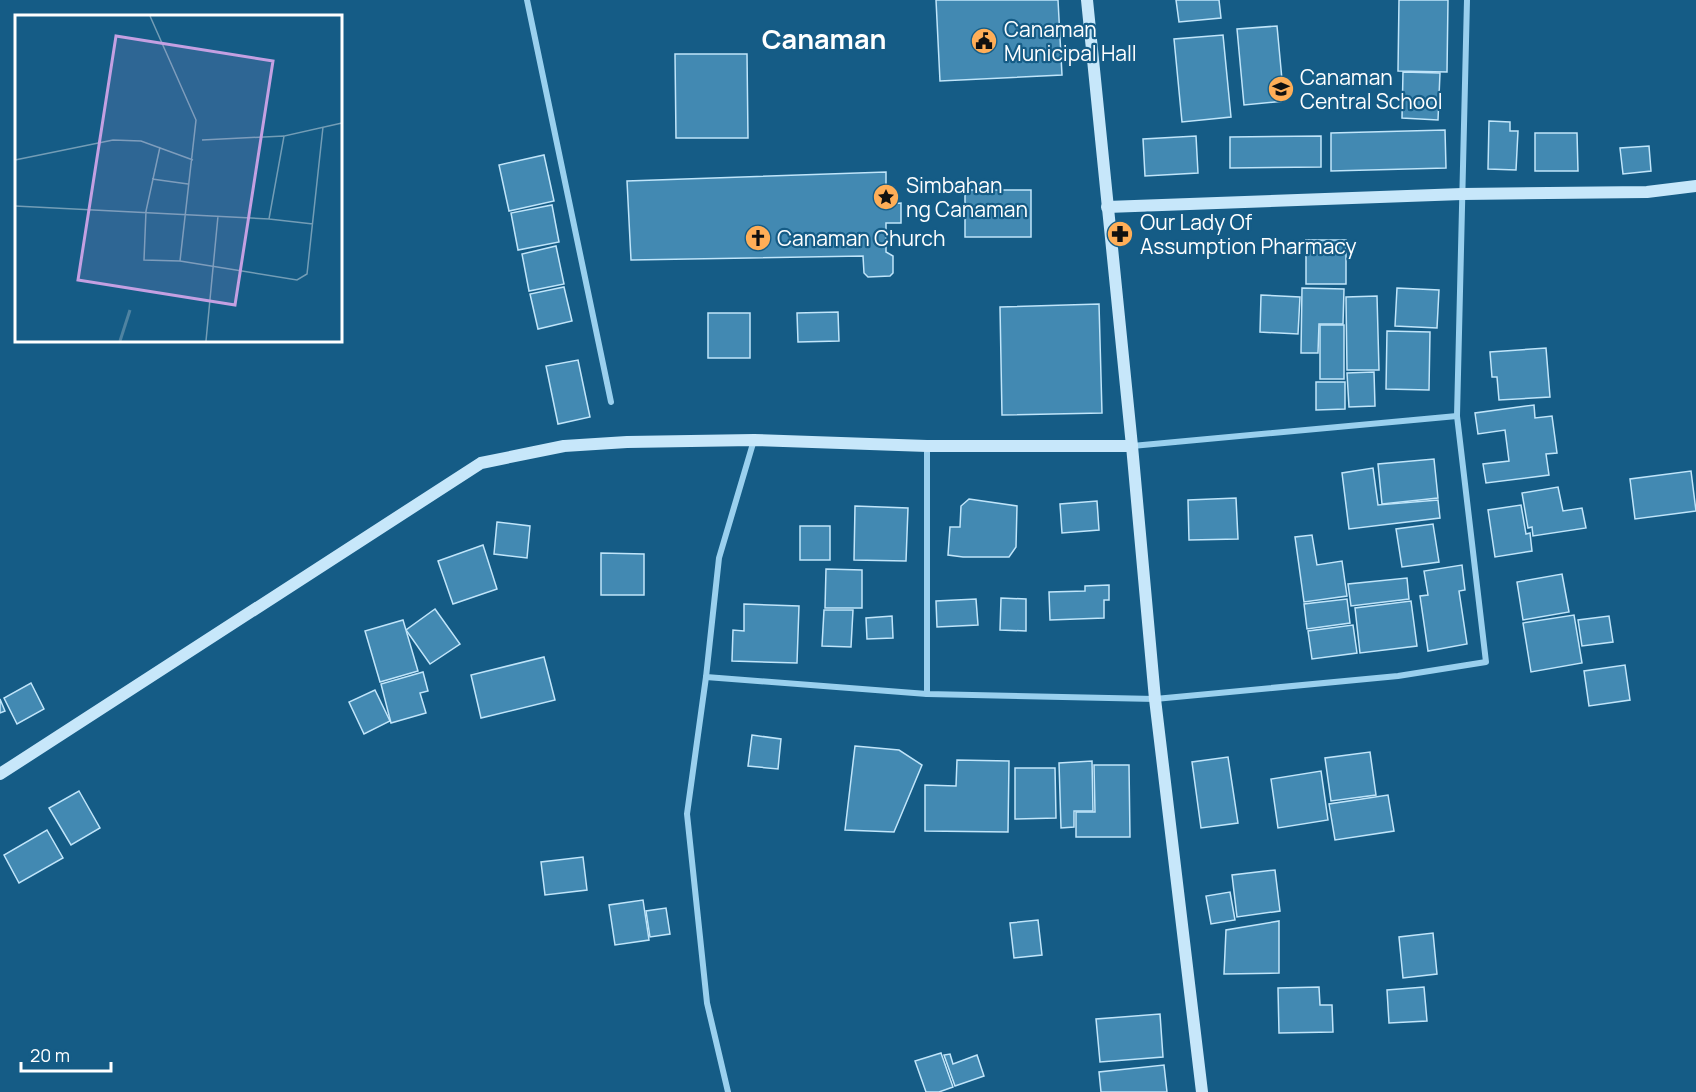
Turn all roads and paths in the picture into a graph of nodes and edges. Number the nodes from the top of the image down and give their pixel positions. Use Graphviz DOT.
graph roads {
  1 [pos="527,0"];
  2 [pos="1087,0"];
  3 [pos="1467,0"];
  4 [pos="1696,186"];
  5 [pos="1462,194"];
  6 [pos="1107,207"];
  7 [pos="611,402"];
  8 [pos="1457,416"];
  9 [pos="754,440"];
  10 [pos="927,446"];
  11 [pos="1132,447"];
  12 [pos="706,677"];
  13 [pos="927,694"];
  14 [pos="1155,699"];
  15 [pos="0,774"];
  16 [pos="728,1092"];
  17 [pos="1202,1092"];
  1 -- 7 [label="street"];
  2 -- 6 [label="street"];
  3 -- 5 [label="street"];
  4 -- 5 [label="street"];
  5 -- 6 [label="street"];
  5 -- 8 [label="street"];
  6 -- 11 [label="street"];
  8 -- 11 [label="street"];
  8 -- 14 [label="street"];
  9 -- 10 [label="street"];
  9 -- 12 [label="street"];
  9 -- 15 [label="street"];
  10 -- 11 [label="street"];
  10 -- 13 [label="street"];
  11 -- 14 [label="street"];
  12 -- 13 [label="street"];
  12 -- 16 [label="street"];
  13 -- 14 [label="street"];
  14 -- 17 [label="street"];
}
